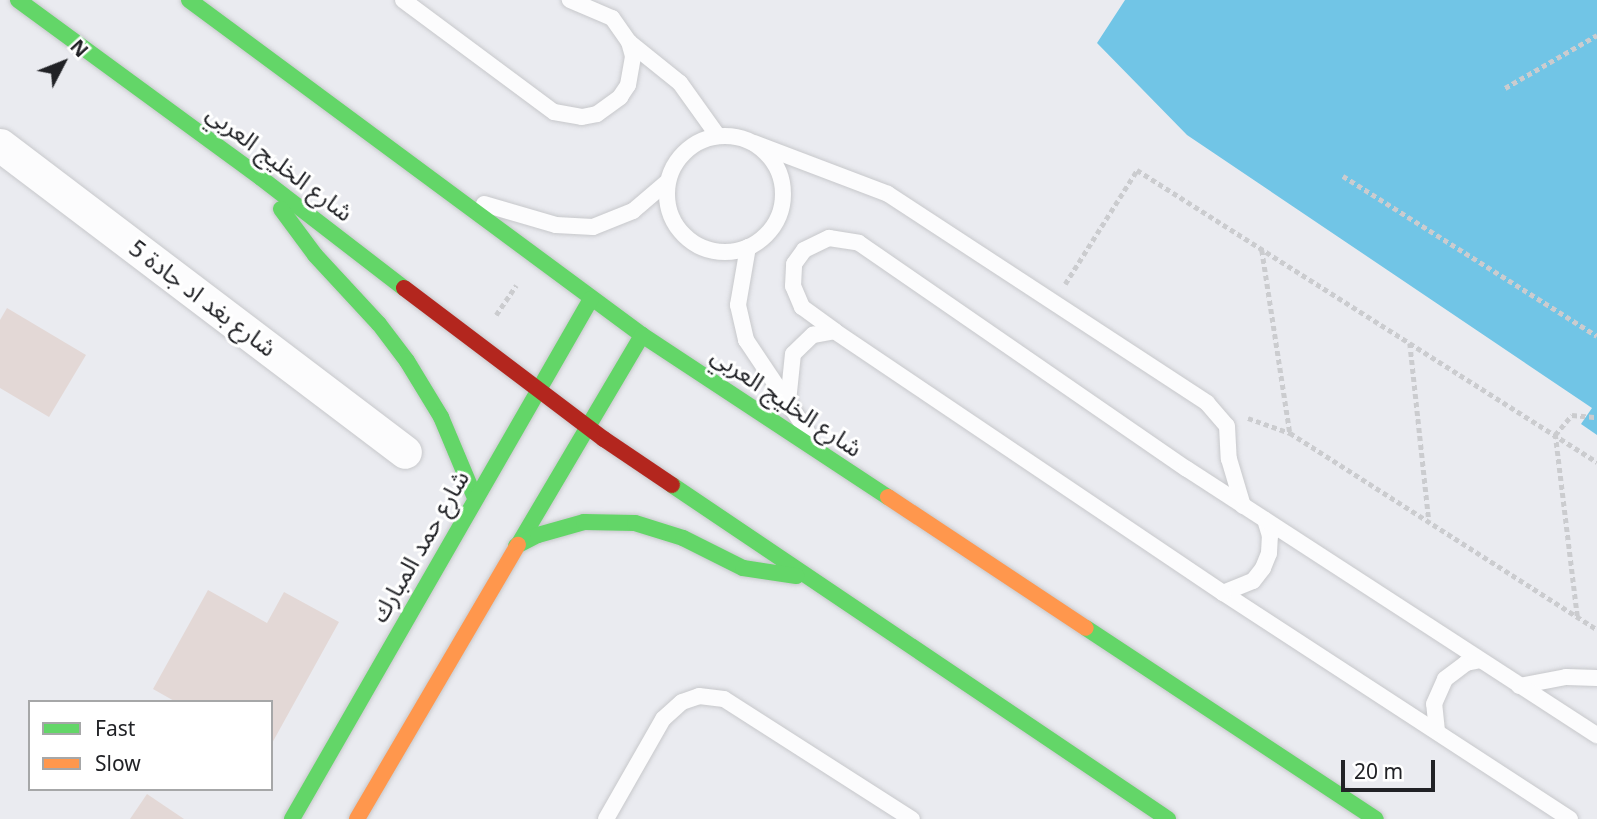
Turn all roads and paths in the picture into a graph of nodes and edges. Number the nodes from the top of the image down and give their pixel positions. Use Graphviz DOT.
graph roads {
  1 [pos="18,0"];
  2 [pos="189,0"];
  3 [pos="403,0"];
  4 [pos="569,0"];
  5 [pos="603,5"];
  6 [pos="1597,36"];
  7 [pos="629,41"];
  8 [pos="1505,88"];
  9 [pos="718,136"];
  10 [pos="754,143"];
  11 [pos="0,145"];
  12 [pos="1343,176"];
  13 [pos="261,178"];
  14 [pos="667,181"];
  15 [pos="444,192"];
  16 [pos="748,247"];
  17 [pos="1262,249"];
  18 [pos="591,299"];
  19 [pos="1054,302"];
  20 [pos="835,331"];
  21 [pos="642,335"];
  22 [pos="1597,336"];
  23 [pos="1410,343"];
  24 [pos="539,391"];
  25 [pos="788,402"];
  26 [pos="1207,403"];
  27 [pos="1597,417"];
  28 [pos="588,427"];
  29 [pos="1290,433"];
  30 [pos="1555,435"];
  31 [pos="405,452"];
  32 [pos="825,456"];
  33 [pos="1597,462"];
  34 [pos="475,498"];
  35 [pos="1243,506"];
  36 [pos="1265,520"];
  37 [pos="1429,522"];
  38 [pos="516,546"];
  39 [pos="804,576"];
  40 [pos="1223,593"];
  41 [pos="1577,616"];
  42 [pos="1597,629"];
  43 [pos="1480,660"];
  44 [pos="1597,678"];
  45 [pos="1519,687"];
  46 [pos="1437,731"];
  47 [pos="1597,735"];
  48 [pos="1109,781"];
  49 [pos="1122,809"];
  50 [pos="292,819"];
  51 [pos="357,819"];
  52 [pos="606,819"];
  53 [pos="912,819"];
  54 [pos="1168,819"];
  55 [pos="1376,819"];
  56 [pos="1570,819"];
  1 -- 13 [label="main road, شارع الخليج العربي"];
  2 -- 15 [label="main road, شارع الخليج العربي"];
  3 -- 7 [label="lane"];
  4 -- 5 [label="lane"];
  5 -- 7 [label="lane"];
  6 -- 8 [label="path"];
  7 -- 9 [label="lane"];
  9 -- 10 [label="lane"];
  9 -- 14 [label="lane"];
  10 -- 16 [label="lane"];
  10 -- 19 [label="lane"];
  11 -- 31 [label="street, شارع بغد اد جادة 5"];
  12 -- 22 [label="path"];
  13 -- 24 [label="main road, شارع الخليج العربي"];
  13 -- 34 [label="main road"];
  14 -- 15 [label="lane"];
  14 -- 16 [label="lane"];
  15 -- 18 [label="main road, شارع الخليج العربي"];
  16 -- 25 [label="lane"];
  17 -- 19 [label="path"];
  17 -- 23 [label="path"];
  17 -- 29 [label="path"];
  18 -- 21 [label="main road, شارع الخليج العربي"];
  18 -- 24 [label="main road, شارع حمد المبارك"];
  19 -- 26 [label="lane"];
  20 -- 25 [label="lane"];
  20 -- 35 [label="lane"];
  20 -- 40 [label="lane"];
  21 -- 28 [label="main road"];
  21 -- 32 [label="main road, شارع الخليج العربي"];
  23 -- 30 [label="path"];
  23 -- 37 [label="path"];
  24 -- 28 [label="main road, شارع الخليج العربي"];
  24 -- 34 [label="main road, شارع حمد المبارك"];
  25 -- 32 [label="lane"];
  26 -- 29 [label="path"];
  26 -- 35 [label="lane"];
  27 -- 30 [label="path"];
  28 -- 38 [label="main road"];
  28 -- 39 [label="main road, شارع الخليج العربي"];
  29 -- 37 [label="path"];
  30 -- 33 [label="path"];
  30 -- 41 [label="path"];
  32 -- 55 [label="main road, شارع الخليج العربي"];
  34 -- 50 [label="main road, شارع حمد المبارك"];
  35 -- 36 [label="lane"];
  36 -- 40 [label="lane"];
  36 -- 43 [label="lane"];
  37 -- 41 [label="path"];
  38 -- 39 [label="main road"];
  38 -- 51 [label="main road"];
  39 -- 48 [label="main road, شارع الخليج العربي"];
  40 -- 46 [label="lane"];
  41 -- 42 [label="path"];
  43 -- 45 [label="lane"];
  43 -- 46 [label="lane"];
  44 -- 45 [label="lane"];
  45 -- 47 [label="lane"];
  46 -- 56 [label="lane"];
  48 -- 49 [label="main road"];
  48 -- 54 [label="main road, شارع الخليج العربي"];
  52 -- 53 [label="lane"];
}
